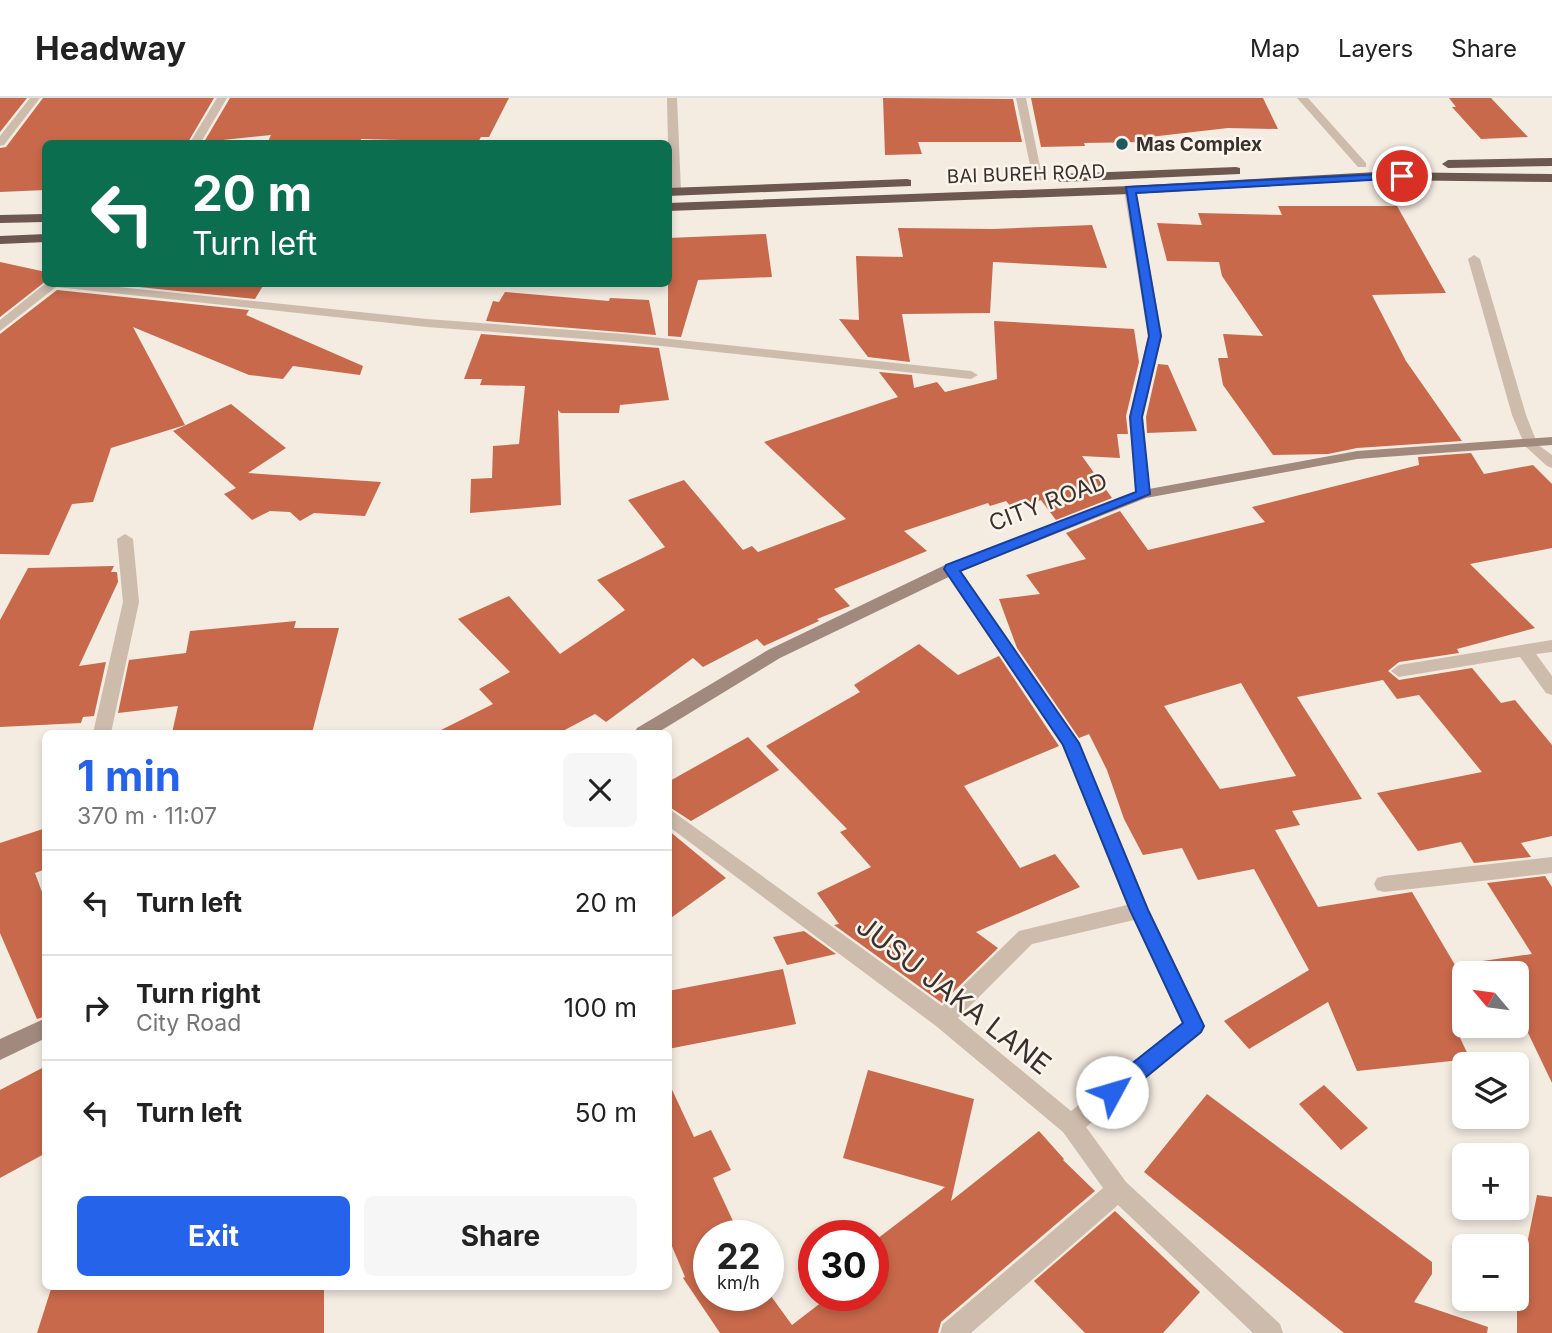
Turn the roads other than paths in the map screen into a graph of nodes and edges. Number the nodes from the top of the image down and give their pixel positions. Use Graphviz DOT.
graph roads {
  1 [pos="35,98"];
  2 [pos="222,98"];
  3 [pos="672,98"];
  4 [pos="1021,98"];
  5 [pos="1302,98"];
  6 [pos="196,140"];
  7 [pos="0,144"];
  8 [pos="1552,162"];
  9 [pos="1362,165"];
  10 [pos="1552,178"];
  11 [pos="1025,179"];
  12 [pos="1039,179"];
  13 [pos="927,183"];
  14 [pos="1130,190"];
  15 [pos="672,192"];
  16 [pos="672,207"];
  17 [pos="42,218"];
  18 [pos="0,219"];
  19 [pos="42,238"];
  20 [pos="0,240"];
  21 [pos="1474,259"];
  22 [pos="48,287"];
  23 [pos="86,287"];
  24 [pos="0,327"];
  25 [pos="971,375"];
  26 [pos="1552,441"];
  27 [pos="1530,443"];
  28 [pos="1552,463"];
  29 [pos="1143,494"];
  30 [pos="125,538"];
  31 [pos="951,569"];
  32 [pos="1552,646"];
  33 [pos="1524,650"];
  34 [pos="1399,671"];
  35 [pos="1552,689"];
  36 [pos="103,730"];
  37 [pos="648,730"];
  38 [pos="672,818"];
  39 [pos="1552,865"];
  40 [pos="1384,884"];
  41 [pos="1139,910"];
  42 [pos="943,1019"];
  43 [pos="42,1029"];
  44 [pos="0,1050"];
  45 [pos="1071,1125"];
  46 [pos="1118,1189"];
  47 [pos="952,1333"];
  48 [pos="1271,1333"];
  1 -- 7 [label="street"];
  2 -- 6 [label="street"];
  3 -- 15 [label="street"];
  4 -- 12 [label="street"];
  5 -- 9 [label="street"];
  8 -- 9 [label="highway, BAI BUREH ROAD"];
  9 -- 12 [label="highway, BAI BUREH ROAD"];
  10 -- 14 [label="highway, BAI BUREH ROAD"];
  11 -- 12 [label="highway, BAI BUREH ROAD"];
  13 -- 15 [label="highway, BAI BUREH ROAD"];
  14 -- 16 [label="highway, BAI BUREH ROAD"];
  14 -- 29 [label="street"];
  17 -- 18 [label="highway"];
  19 -- 20 [label="highway"];
  21 -- 27 [label="street"];
  22 -- 24 [label="street"];
  23 -- 25 [label="street"];
  26 -- 27 [label="main road, CITY ROAD"];
  27 -- 28 [label="street"];
  27 -- 29 [label="main road, CITY ROAD"];
  29 -- 31 [label="main road, CITY ROAD"];
  30 -- 36 [label="street"];
  31 -- 37 [label="main road, CITY ROAD"];
  31 -- 41 [label="street"];
  32 -- 33 [label="street"];
  33 -- 34 [label="street"];
  33 -- 35 [label="street"];
  38 -- 42 [label="street, JUSU JAKA LANE"];
  39 -- 40 [label="street"];
  41 -- 42 [label="street"];
  41 -- 45 [label="street"];
  42 -- 45 [label="street, JUSU JAKA LANE"];
  43 -- 44 [label="main road"];
  45 -- 46 [label="street, JUSU JAKA LANE"];
  46 -- 47 [label="street"];
  46 -- 48 [label="street, JUSU JAKA LANE"];
}
